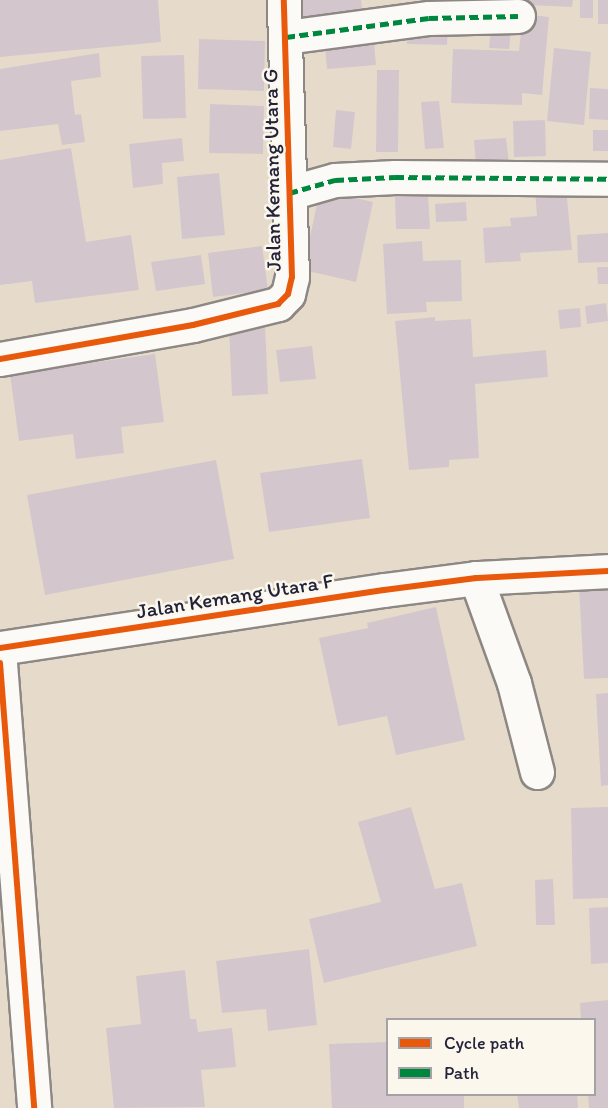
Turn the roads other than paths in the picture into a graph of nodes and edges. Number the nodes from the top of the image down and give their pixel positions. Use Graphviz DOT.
graph roads {
  1 [pos="284,0"];
  2 [pos="518,16"];
  3 [pos="286,37"];
  4 [pos="608,179"];
  5 [pos="289,193"];
  6 [pos="0,359"];
  7 [pos="608,571"];
  8 [pos="476,578"];
  9 [pos="0,648"];
  10 [pos="0,663"];
  11 [pos="537,772"];
  12 [pos="34,1108"];
  1 -- 3 [label="street, Jalan Kemang Utara G"];
  2 -- 3 [label="street"];
  3 -- 5 [label="street, Jalan Kemang Utara G"];
  4 -- 5 [label="street"];
  5 -- 6 [label="street, Jalan Kemang Utara G"];
  7 -- 8 [label="street, Jalan Kemang Utara F"];
  8 -- 9 [label="street, Jalan Kemang Utara F"];
  8 -- 11 [label="street"];
  10 -- 12 [label="street"];
}
